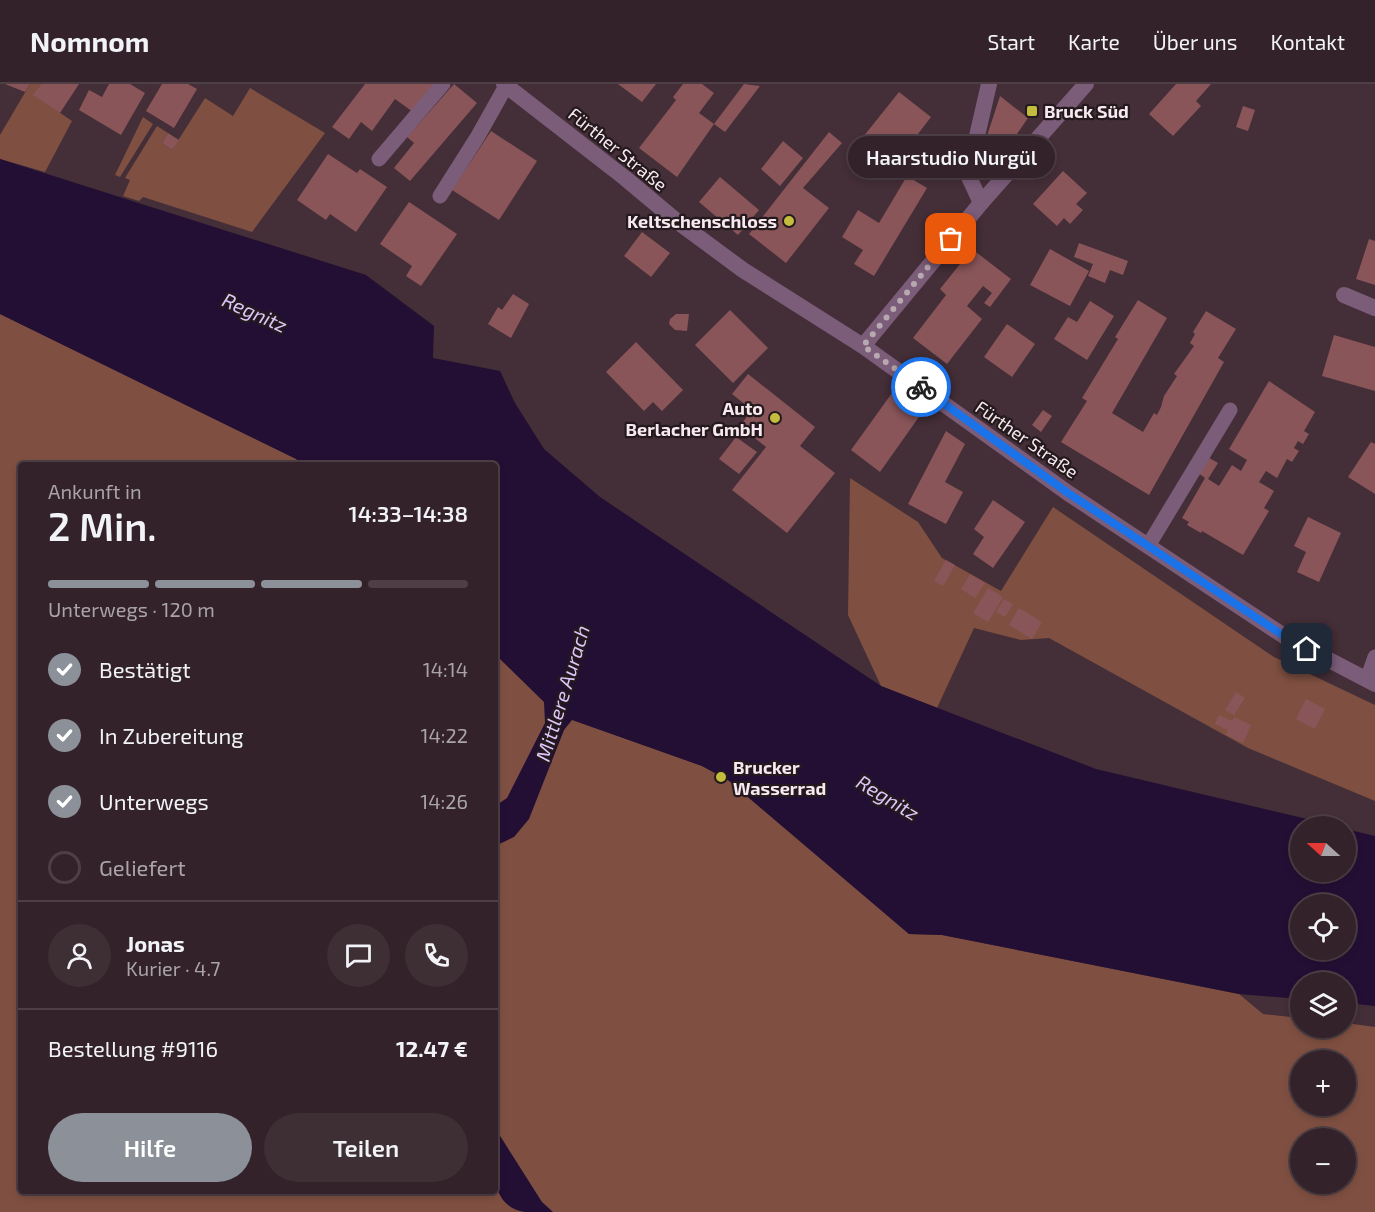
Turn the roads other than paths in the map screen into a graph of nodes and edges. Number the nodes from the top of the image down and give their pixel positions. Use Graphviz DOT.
graph roads {
  1 [pos="443,84"];
  2 [pos="989,84"];
  3 [pos="1086,84"];
  4 [pos="505,85"];
  5 [pos="379,159"];
  6 [pos="440,196"];
  7 [pos="981,203"];
  8 [pos="1344,295"];
  9 [pos="1375,308"];
  10 [pos="863,346"];
  11 [pos="1230,410"];
  12 [pos="1148,546"];
  13 [pos="1375,657"];
  14 [pos="1371,682"];
  1 -- 5 [label="lane"];
  2 -- 7 [label="street"];
  3 -- 7 [label="street"];
  4 -- 6 [label="lane"];
  4 -- 10 [label="street, Fürther Straße"];
  7 -- 10 [label="street"];
  8 -- 9 [label="street"];
  10 -- 12 [label="street, Fürther Straße"];
  11 -- 12 [label="lane"];
  12 -- 14 [label="street, Fürther Straße"];
  13 -- 14 [label="lane, Fürther Straße"];
}
